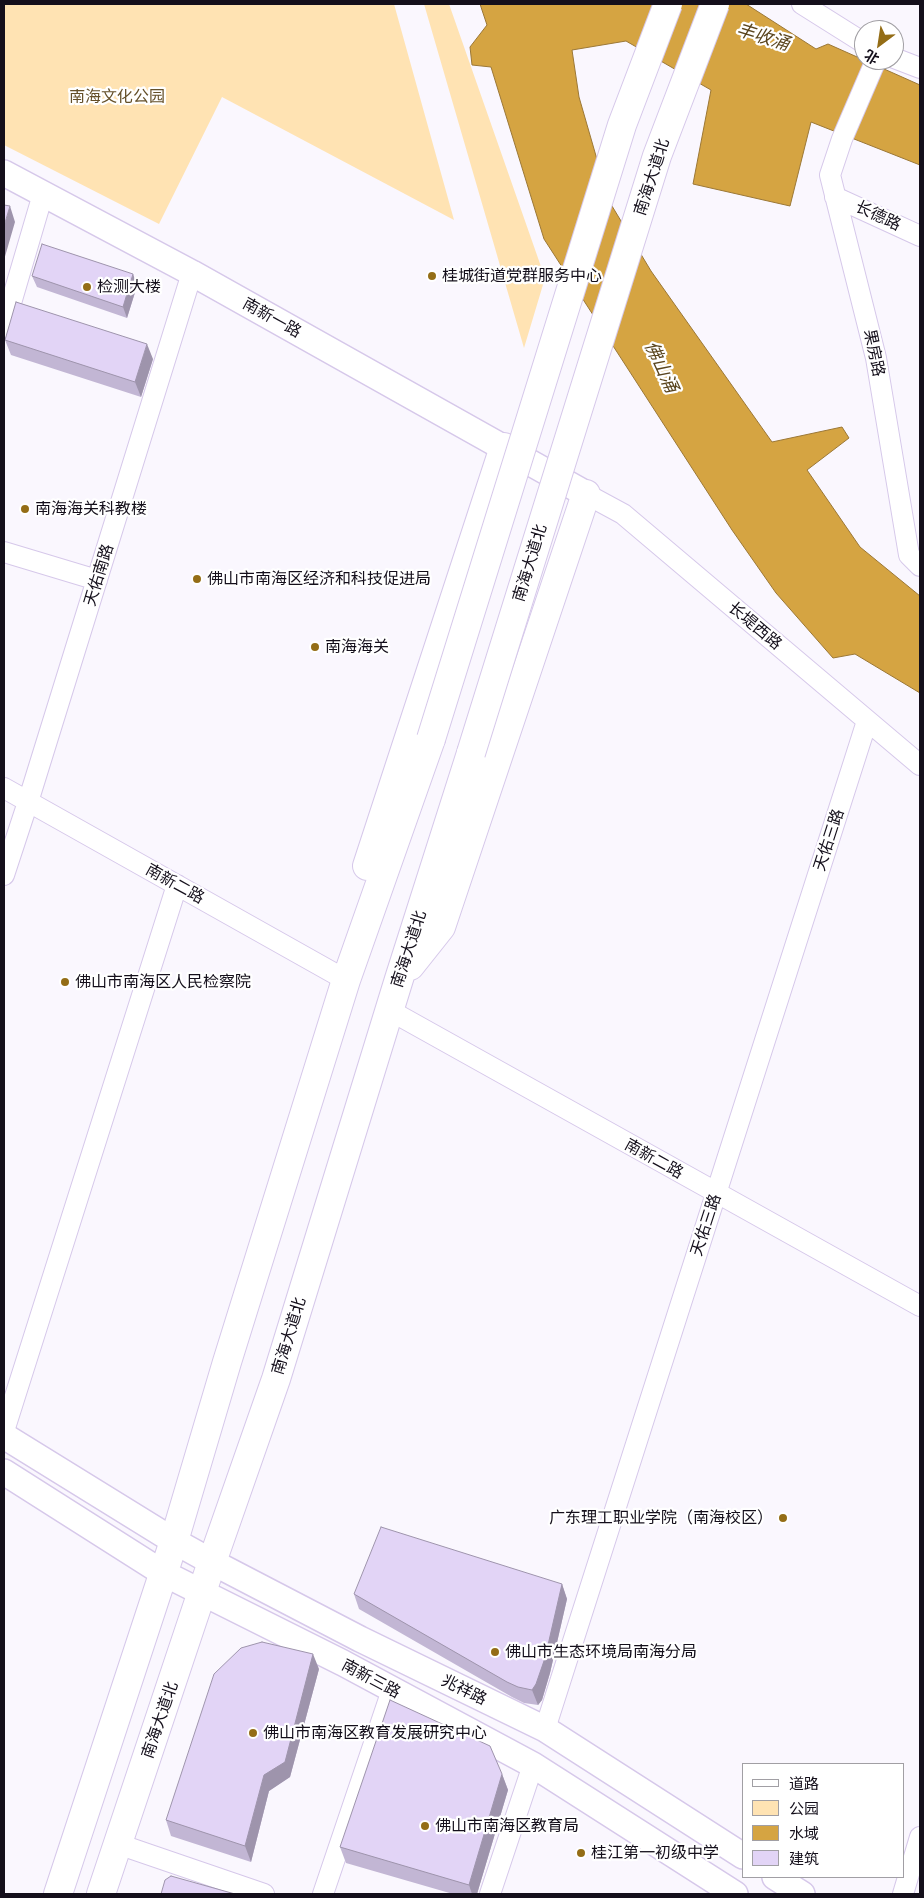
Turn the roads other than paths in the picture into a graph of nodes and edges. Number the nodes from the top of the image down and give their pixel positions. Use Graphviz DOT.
graph roads {
  1 [pos="668,4"];
  2 [pos="714,4"];
  3 [pos="802,4"];
  4 [pos="854,37"];
  5 [pos="904,62"];
  6 [pos="920,68"];
  7 [pos="872,70"];
  8 [pos="4,173"];
  9 [pos="43,194"];
  10 [pos="835,197"];
  11 [pos="920,236"];
  12 [pos="192,273"];
  13 [pos="4,327"];
  14 [pos="504,447"];
  15 [pos="586,494"];
  16 [pos="4,552"];
  17 [pos="920,566"];
  18 [pos="97,580"];
  19 [pos="867,721"];
  20 [pos="920,765"];
  21 [pos="4,788"];
  22 [pos="28,802"];
  23 [pos="4,875"];
  24 [pos="177,885"];
  25 [pos="366,924"];
  26 [pos="399,978"];
  27 [pos="346,980"];
  28 [pos="390,1010"];
  29 [pos="716,1194"];
  30 [pos="920,1306"];
  31 [pos="4,1431"];
  32 [pos="4,1436"];
  33 [pos="4,1472"];
  34 [pos="174,1541"];
  35 [pos="212,1562"];
  36 [pos="163,1573"];
  37 [pos="203,1593"];
  38 [pos="392,1690"];
  39 [pos="545,1729"];
  40 [pos="533,1765"];
  41 [pos="920,1836"];
  42 [pos="118,1844"];
  43 [pos="742,1855"];
  44 [pos="777,1878"];
  45 [pos="58,1894"];
  46 [pos="101,1894"];
  47 [pos="264,1894"];
  48 [pos="323,1894"];
  49 [pos="490,1894"];
  50 [pos="734,1894"];
  51 [pos="802,1894"];
  52 [pos="903,1894"];
  1 -- 25 [label="highway, bridge"];
  2 -- 26 [label="highway, 南海大道北, bridge"];
  3 -- 4 [label="street"];
  5 -- 6 [label="street"];
  7 -- 10 [label="street, 果房路"];
  8 -- 9 [label="main road, 南新一路"];
  9 -- 12 [label="main road, 南新一路"];
  9 -- 13 [label="street"];
  10 -- 11 [label="street, 长德路"];
  10 -- 17 [label="street, 果房路"];
  12 -- 14 [label="main road, 南新一路"];
  12 -- 18 [label="street, 天佑南路"];
  14 -- 15 [label="main road, 南新一路"];
  14 -- 25 [label="highway"];
  15 -- 19 [label="street, 长堤西路"];
  15 -- 26 [label="highway"];
  16 -- 18 [label="street"];
  18 -- 22 [label="street, 天佑南路"];
  19 -- 20 [label="street, 长堤西路"];
  19 -- 29 [label="street, 天佑三路"];
  21 -- 22 [label="street, 南新二路"];
  22 -- 23 [label="street, 天佑南路"];
  22 -- 24 [label="street, 南新二路"];
  24 -- 27 [label="street, 南新二路"];
  24 -- 31 [label="street"];
  25 -- 27 [label="highway"];
  26 -- 28 [label="highway, 南海大道北"];
  27 -- 34 [label="highway"];
  28 -- 29 [label="street, 南新二路"];
  28 -- 35 [label="highway, 南海大道北"];
  29 -- 30 [label="street, 南新二路"];
  29 -- 39 [label="street, 天佑三路"];
  32 -- 34 [label="main road"];
  33 -- 36 [label="main road, 南新三路"];
  34 -- 35 [label="main road, 兆祥路"];
  34 -- 36 [label="highway"];
  35 -- 37 [label="highway, 南海大道北"];
  35 -- 39 [label="main road, 兆祥路"];
  36 -- 37 [label="main road, 南新三路"];
  36 -- 45 [label="highway"];
  37 -- 38 [label="main road, 南新三路"];
  37 -- 42 [label="highway, 南海大道北"];
  38 -- 40 [label="main road, 南新三路"];
  38 -- 48 [label="street"];
  39 -- 43 [label="main road, 兆祥路"];
  40 -- 49 [label="street"];
  40 -- 50 [label="main road, 南新三路"];
  41 -- 52 [label="street"];
  42 -- 46 [label="highway, 南海大道北"];
  42 -- 47 [label="street"];
  44 -- 51 [label="main road"];
}
